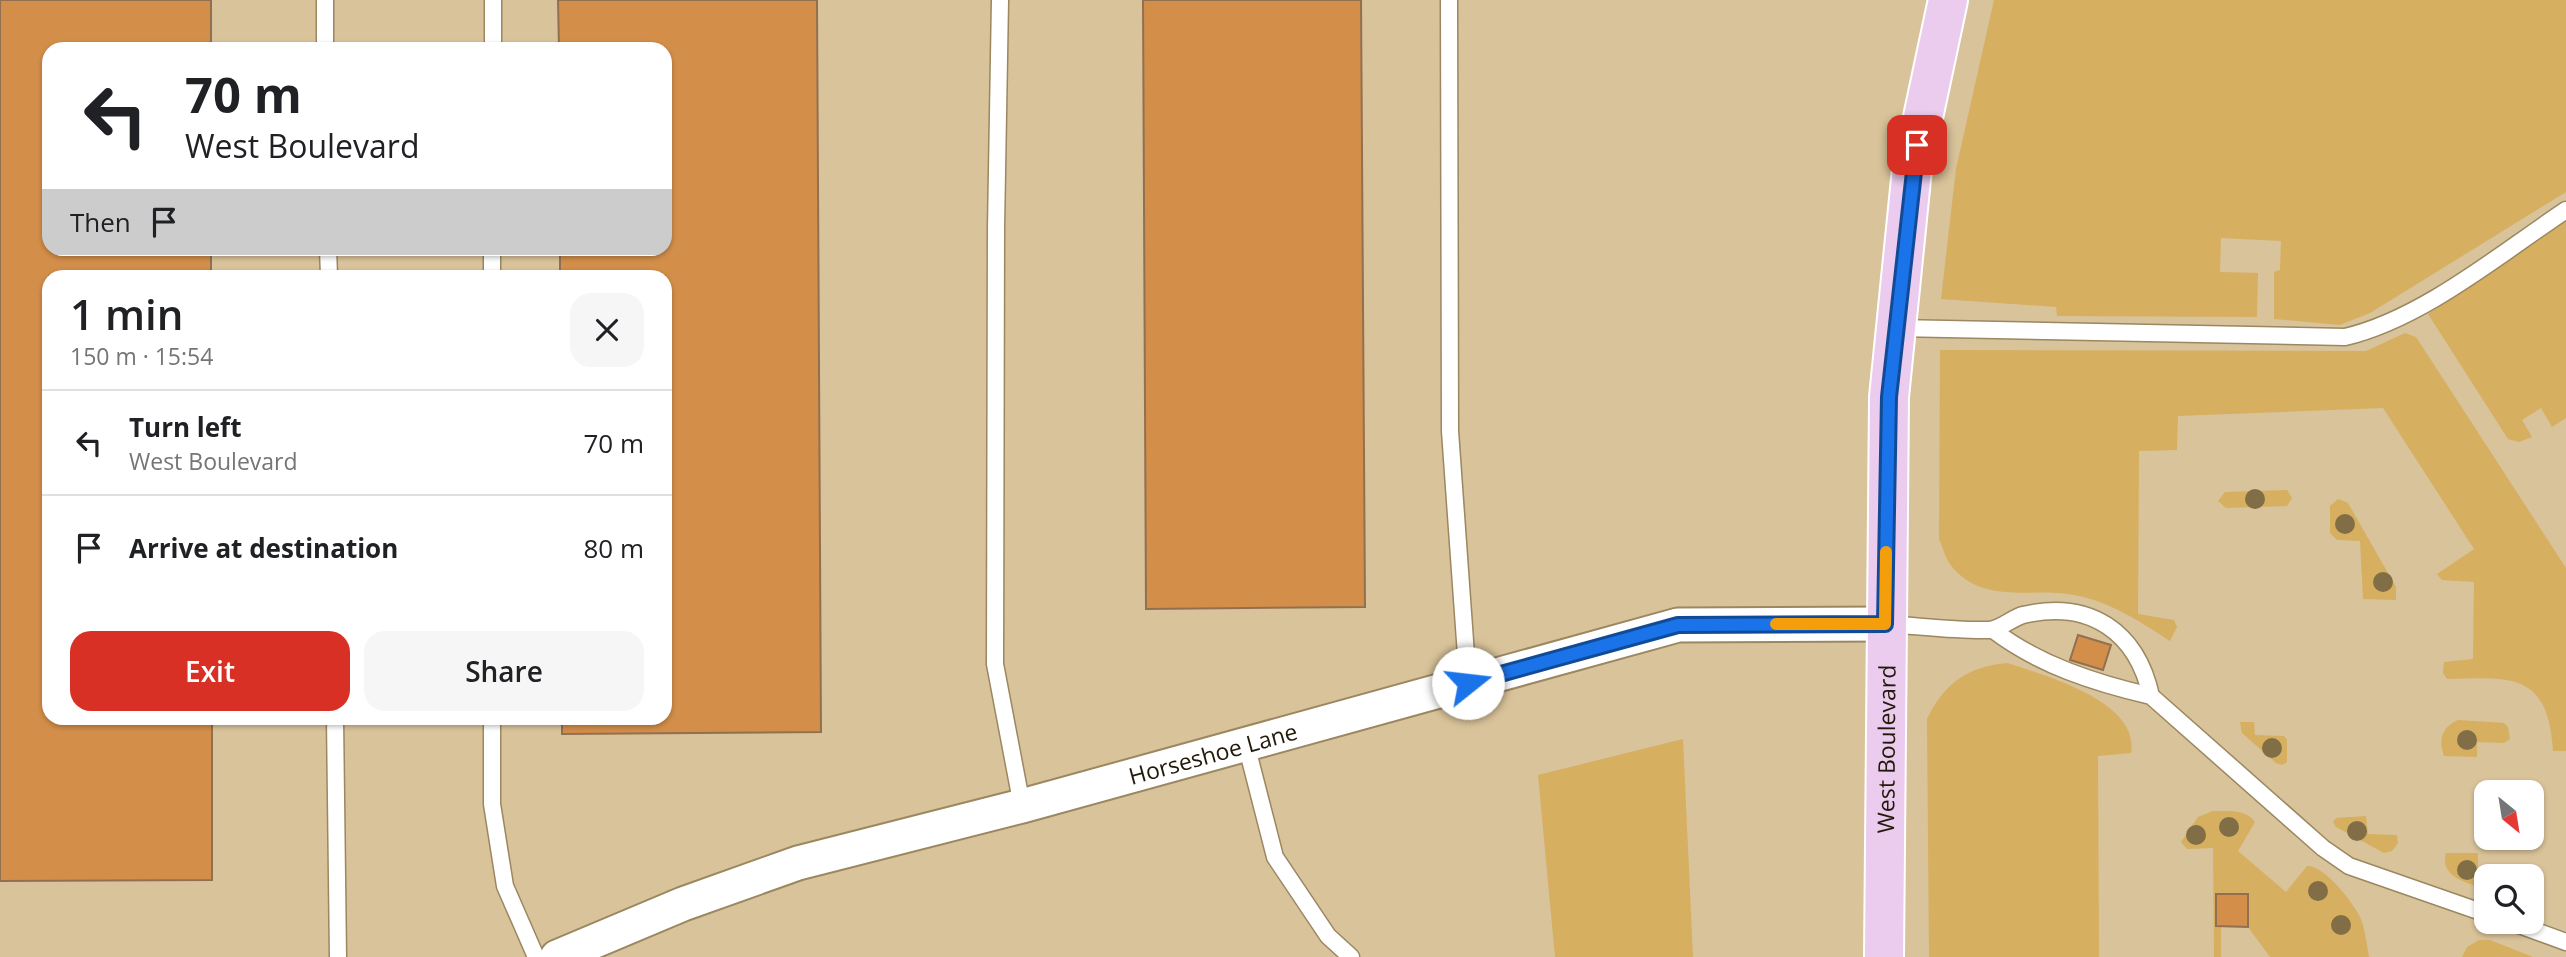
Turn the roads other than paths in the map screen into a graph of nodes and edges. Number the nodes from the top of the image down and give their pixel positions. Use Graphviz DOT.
graph roads {
  1 [pos="325,0"];
  2 [pos="493,0"];
  3 [pos="1000,0"];
  4 [pos="1449,0"];
  5 [pos="1948,0"];
  6 [pos="325,42"];
  7 [pos="493,42"];
  8 [pos="2566,210"];
  9 [pos="1896,328"];
  10 [pos="1885,624"];
  11 [pos="1993,630"];
  12 [pos="1468,683"];
  13 [pos="2151,696"];
  14 [pos="335,725"];
  15 [pos="492,725"];
  16 [pos="1247,744"];
  17 [pos="1022,806"];
  18 [pos="2474,909"];
  19 [pos="2544,934"];
  20 [pos="2566,942"];
  21 [pos="338,957"];
  22 [pos="536,957"];
  23 [pos="557,957"];
  24 [pos="1351,957"];
  25 [pos="1884,957"];
  1 -- 6 [label="lane"];
  2 -- 7 [label="lane"];
  3 -- 17 [label="lane"];
  4 -- 12 [label="lane"];
  5 -- 9 [label="main road, West Boulevard"];
  8 -- 9 [label="lane"];
  9 -- 10 [label="main road, West Boulevard"];
  10 -- 11 [label="lane"];
  10 -- 12 [label="street, Horseshoe Lane"];
  10 -- 25 [label="main road, West Boulevard"];
  11 -- 13 [label="lane"];
  11 -- 13 [label="lane"];
  12 -- 16 [label="street, Horseshoe Lane"];
  13 -- 18 [label="lane"];
  14 -- 21 [label="lane"];
  15 -- 22 [label="lane"];
  16 -- 17 [label="street, Horseshoe Lane"];
  16 -- 24 [label="lane"];
  17 -- 23 [label="street, Horseshoe Lane"];
  19 -- 20 [label="lane"];
}
